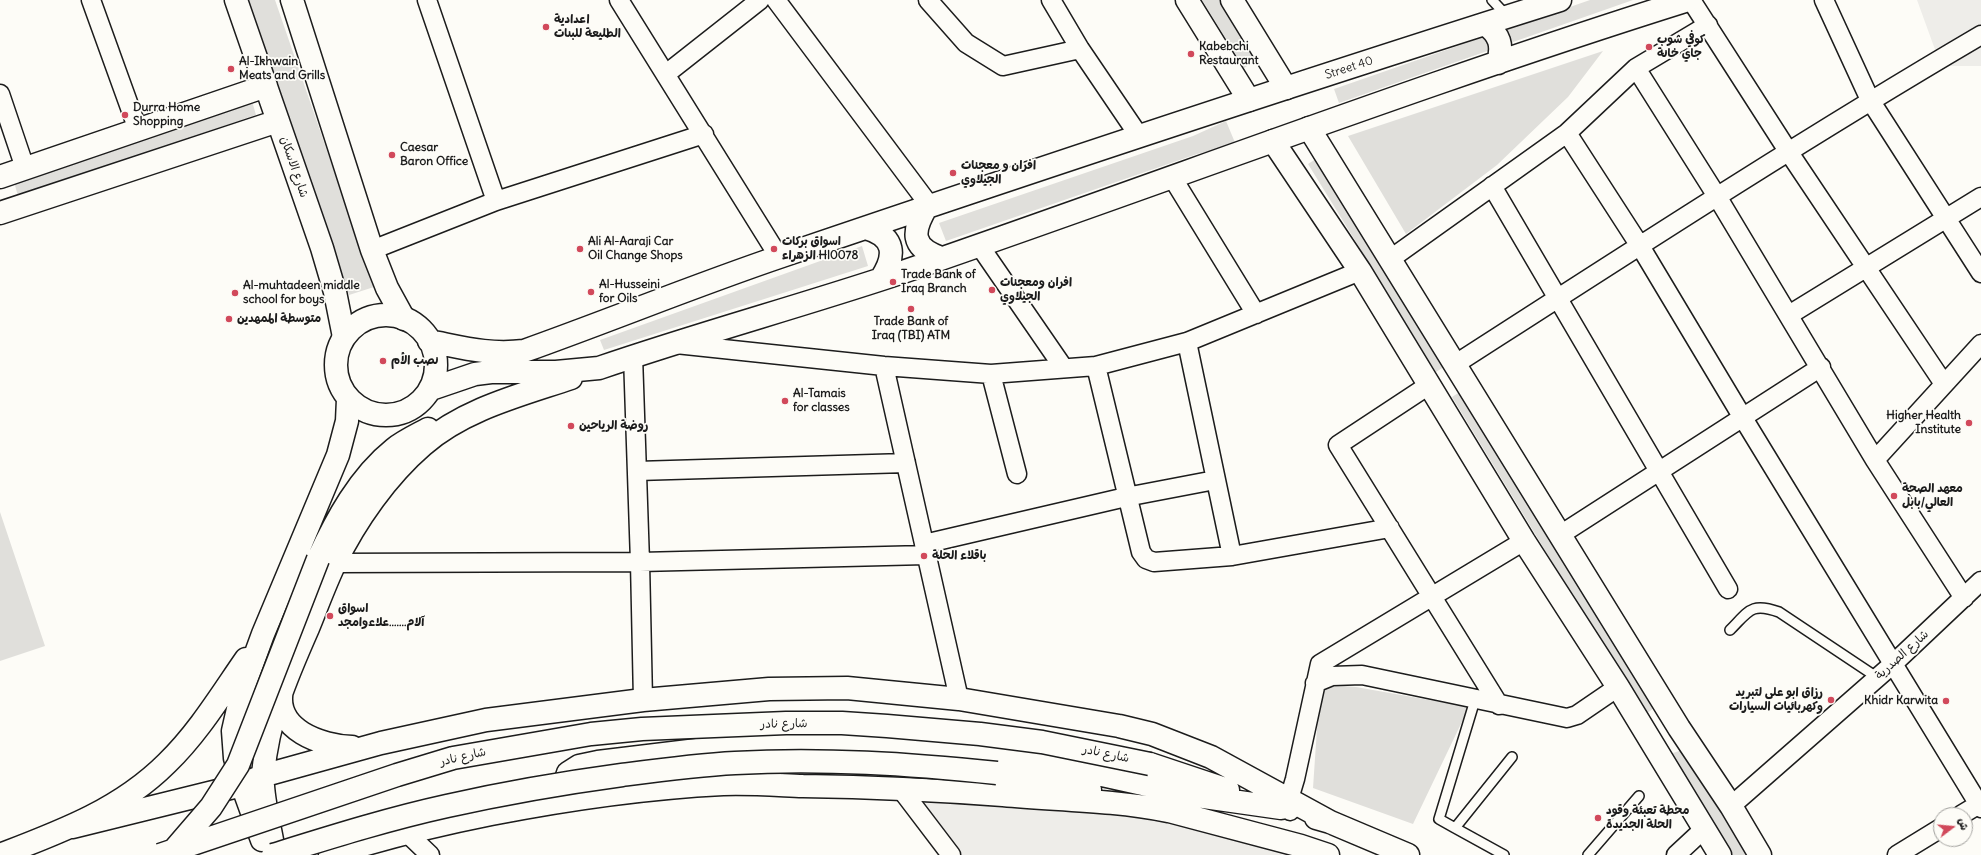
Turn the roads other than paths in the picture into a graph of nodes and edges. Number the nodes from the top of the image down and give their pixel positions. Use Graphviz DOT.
graph roads {
  1 [pos="91,0"];
  2 [pos="236,0"];
  3 [pos="292,0"];
  4 [pos="427,0"];
  5 [pos="619,0"];
  6 [pos="760,0"];
  7 [pos="776,0"];
  8 [pos="928,0"];
  9 [pos="1051,0"];
  10 [pos="1187,0"];
  11 [pos="1232,0"];
  12 [pos="1492,0"];
  13 [pos="1558,0"];
  14 [pos="1689,0"];
  15 [pos="1824,0"];
  16 [pos="1508,17"];
  17 [pos="1485,24"];
  18 [pos="1708,25"];
  19 [pos="1981,35"];
  20 [pos="1080,49"];
  21 [pos="1498,62"];
  22 [pos="1636,68"];
  23 [pos="666,74"];
  24 [pos="266,86"];
  25 [pos="1286,88"];
  26 [pos="0,94"];
  27 [pos="1249,100"];
  28 [pos="1870,100"];
  29 [pos="278,121"];
  30 [pos="1309,128"];
  31 [pos="138,130"];
  32 [pos="1567,133"];
  33 [pos="704,134"];
  34 [pos="1139,136"];
  35 [pos="1274,141"];
  36 [pos="1788,151"];
  37 [pos="25,168"];
  38 [pos="0,176"];
  39 [pos="1172,177"];
  40 [pos="1492,186"];
  41 [pos="1981,197"];
  42 [pos="1718,198"];
  43 [pos="496,201"];
  44 [pos="2,206"];
  45 [pos="928,206"];
  46 [pos="1945,218"];
  47 [pos="866,228"];
  48 [pos="980,245"];
  49 [pos="1640,246"];
  50 [pos="372,250"];
  51 [pos="780,257"];
  52 [pos="941,258"];
  53 [pos="1388,260"];
  54 [pos="1866,267"];
  55 [pos="1360,271"];
  56 [pos="1981,273"];
  57 [pos="881,279"];
  58 [pos="1558,299"];
  59 [pos="1256,314"];
  60 [pos="1789,315"];
  61 [pos="404,319"];
  62 [pos="344,337"];
  63 [pos="429,341"];
  64 [pos="1187,342"];
  65 [pos="675,344"];
  66 [pos="1981,344"];
  67 [pos="633,356"];
  68 [pos="884,366"];
  69 [pos="1096,366"];
  70 [pos="1820,367"];
  71 [pos="599,368"];
  72 [pos="1063,368"];
  73 [pos="1459,373"];
  74 [pos="991,374"];
  75 [pos="1944,384"];
  76 [pos="431,389"];
  77 [pos="1434,392"];
  78 [pos="348,399"];
  79 [pos="1743,418"];
  80 [pos="1875,460"];
  81 [pos="906,463"];
  82 [pos="637,471"];
  83 [pos="1659,472"];
  84 [pos="1016,474"];
  85 [pos="1215,480"];
  86 [pos="1126,497"];
  87 [pos="1390,528"];
  88 [pos="1560,535"];
  89 [pos="1524,540"];
  90 [pos="925,550"];
  91 [pos="1232,556"];
  92 [pos="327,561"];
  93 [pos="640,562"];
  94 [pos="1981,581"];
  95 [pos="1728,589"];
  96 [pos="1432,596"];
  97 [pos="1964,598"];
  98 [pos="1730,630"];
  99 [pos="264,634"];
  100 [pos="1894,664"];
  101 [pos="1878,678"];
  102 [pos="1315,683"];
  103 [pos="284,684"];
  104 [pos="1618,687"];
  105 [pos="959,699"];
  106 [pos="643,700"];
  107 [pos="1476,700"];
  108 [pos="1499,705"];
  109 [pos="1665,705"];
  110 [pos="1637,720"];
  111 [pos="1687,740"];
  112 [pos="381,743"];
  113 [pos="1512,757"];
  114 [pos="1661,760"];
  115 [pos="262,776"];
  116 [pos="900,788"];
  117 [pos="243,789"];
  118 [pos="591,796"];
  119 [pos="1639,796"];
  120 [pos="1980,805"];
  121 [pos="1287,806"];
  122 [pos="1731,806"];
  123 [pos="1168,811"];
  124 [pos="72,827"];
  125 [pos="1455,828"];
  126 [pos="1704,829"];
  127 [pos="406,832"];
  128 [pos="1933,833"];
  129 [pos="370,842"];
  130 [pos="270,851"];
  131 [pos="0,855"];
  132 [pos="160,855"];
  133 [pos="168,855"];
  134 [pos="330,855"];
  135 [pos="343,855"];
  136 [pos="430,855"];
  137 [pos="951,855"];
  138 [pos="1328,855"];
  139 [pos="1408,855"];
  140 [pos="1504,855"];
  141 [pos="1588,855"];
  142 [pos="1676,855"];
  143 [pos="1720,855"];
  144 [pos="1760,855"];
  145 [pos="1897,855"];
  1 -- 31 [label="street"];
  2 -- 24 [label="main road, شارع الاسكان"];
  3 -- 50 [label="main road"];
  4 -- 43 [label="street"];
  5 -- 23 [label="street"];
  6 -- 23 [label="street"];
  7 -- 45 [label="street"];
  8 -- 20 [label="street"];
  9 -- 20 [label="street"];
  10 -- 27 [label="main road"];
  11 -- 25 [label="main road"];
  12 -- 16 [label="lane"];
  13 -- 16 [label="main road, Street 40"];
  14 -- 18 [label="street"];
  14 -- 21 [label="main road"];
  15 -- 28 [label="street"];
  16 -- 17 [label="main road, Street 40"];
  17 -- 21 [label="main road"];
  17 -- 25 [label="main road, Street 40"];
  18 -- 22 [label="street"];
  18 -- 36 [label="street"];
  19 -- 28 [label="street"];
  20 -- 34 [label="street"];
  21 -- 30 [label="main road"];
  22 -- 32 [label="street"];
  22 -- 42 [label="street"];
  23 -- 33 [label="street"];
  24 -- 29 [label="main road, شارع الاسكان"];
  24 -- 31 [label="main road"];
  25 -- 27 [label="main road, Street 40"];
  26 -- 37 [label="street"];
  27 -- 34 [label="main road, Street 40"];
  28 -- 36 [label="street"];
  28 -- 46 [label="street"];
  29 -- 44 [label="main road"];
  29 -- 62 [label="main road, شارع الاسكان"];
  30 -- 35 [label="main road"];
  30 -- 53 [label="main road"];
  31 -- 37 [label="main road"];
  32 -- 40 [label="street"];
  32 -- 49 [label="street"];
  33 -- 43 [label="street"];
  33 -- 51 [label="street"];
  34 -- 45 [label="main road, Street 40"];
  35 -- 39 [label="main road"];
  35 -- 55 [label="main road"];
  36 -- 42 [label="street"];
  36 -- 54 [label="street"];
  37 -- 38 [label="main road"];
  39 -- 48 [label="main road"];
  39 -- 59 [label="street"];
  40 -- 53 [label="street"];
  40 -- 58 [label="street"];
  41 -- 46 [label="street"];
  42 -- 49 [label="street"];
  42 -- 60 [label="street"];
  43 -- 50 [label="street"];
  45 -- 47 [label="main road, Street 40"];
  45 -- 52 [label="main road"];
  46 -- 54 [label="street"];
  46 -- 56 [label="street"];
  47 -- 51 [label="main road, Street 40"];
  47 -- 57 [label="main road"];
  48 -- 52 [label="main road"];
  48 -- 72 [label="street"];
  49 -- 58 [label="street"];
  49 -- 79 [label="street"];
  50 -- 61 [label="main road"];
  51 -- 63 [label="main road, Street 40"];
  52 -- 57 [label="main road"];
  53 -- 73 [label="main road"];
  54 -- 60 [label="street"];
  54 -- 75 [label="street"];
  55 -- 59 [label="street"];
  55 -- 77 [label="main road"];
  57 -- 65 [label="main road"];
  58 -- 73 [label="street"];
  58 -- 83 [label="street"];
  59 -- 64 [label="street"];
  60 -- 70 [label="street"];
  61 -- 62 [label="main road"];
  61 -- 63 [label="main road"];
  62 -- 78 [label="main road"];
  63 -- 76 [label="main road"];
  64 -- 69 [label="street"];
  64 -- 85 [label="street"];
  65 -- 67 [label="main road"];
  65 -- 68 [label="street"];
  66 -- 75 [label="street"];
  67 -- 71 [label="main road"];
  67 -- 82 [label="street"];
  68 -- 74 [label="street"];
  68 -- 81 [label="street"];
  69 -- 72 [label="street"];
  69 -- 86 [label="street"];
  70 -- 79 [label="street"];
  70 -- 80 [label="street"];
  71 -- 76 [label="main road"];
  71 -- 92 [label="main road"];
  72 -- 74 [label="street"];
  73 -- 77 [label="main road"];
  73 -- 88 [label="main road"];
  74 -- 84 [label="street"];
  75 -- 80 [label="street"];
  76 -- 78 [label="main road"];
  77 -- 87 [label="street"];
  77 -- 89 [label="main road"];
  78 -- 99 [label="main road"];
  79 -- 83 [label="street"];
  79 -- 100 [label="street"];
  80 -- 97 [label="street"];
  81 -- 82 [label="street"];
  81 -- 90 [label="street"];
  82 -- 93 [label="street"];
  83 -- 88 [label="street"];
  83 -- 95 [label="street"];
  85 -- 86 [label="street"];
  85 -- 91 [label="street"];
  86 -- 90 [label="street"];
  86 -- 91 [label="street"];
  87 -- 91 [label="street"];
  87 -- 96 [label="street"];
  88 -- 109 [label="main road"];
  89 -- 96 [label="street"];
  89 -- 104 [label="main road"];
  90 -- 93 [label="street"];
  90 -- 105 [label="street"];
  92 -- 93 [label="street"];
  92 -- 103 [label="main road"];
  92 -- 133 [label="main road, bridge"];
  93 -- 106 [label="street"];
  94 -- 97 [label="street, شارع الصدرية"];
  96 -- 102 [label="street"];
  96 -- 108 [label="street"];
  97 -- 100 [label="street, شارع الصدرية"];
  98 -- 101 [label="lane"];
  99 -- 117 [label="main road"];
  99 -- 124 [label="main road"];
  100 -- 101 [label="street, شارع الصدرية"];
  100 -- 120 [label="street"];
  101 -- 122 [label="street, شارع الصدرية"];
  102 -- 107 [label="street"];
  102 -- 121 [label="street"];
  103 -- 112 [label="main road"];
  103 -- 115 [label="main road"];
  104 -- 108 [label="street"];
  104 -- 110 [label="main road"];
  105 -- 106 [label="main road"];
  105 -- 121 [label="main road"];
  106 -- 112 [label="main road"];
  107 -- 108 [label="street"];
  107 -- 125 [label="lane"];
  109 -- 110 [label="main road"];
  109 -- 111 [label="main road"];
  110 -- 114 [label="main road"];
  111 -- 114 [label="main road"];
  111 -- 122 [label="main road"];
  112 -- 115 [label="main road"];
  113 -- 125 [label="lane"];
  114 -- 126 [label="main road"];
  115 -- 117 [label="main road"];
  115 -- 130 [label="main road"];
  116 -- 118 [label="main road"];
  116 -- 123 [label="main road"];
  116 -- 137 [label="street"];
  117 -- 124 [label="main road"];
  117 -- 130 [label="main road"];
  118 -- 121 [label="main road"];
  118 -- 127 [label="main road"];
  119 -- 141 [label="lane"];
  121 -- 132 [label="main road, شارع نادر, bridge"];
  121 -- 139 [label="main road"];
  122 -- 144 [label="main road"];
  123 -- 130 [label="main road, bridge"];
  123 -- 138 [label="main road"];
  124 -- 131 [label="main road"];
  125 -- 140 [label="lane"];
  126 -- 142 [label="street"];
  126 -- 143 [label="main road"];
  127 -- 129 [label="main road"];
  127 -- 136 [label="street"];
  128 -- 145 [label="street"];
  129 -- 134 [label="main road"];
  129 -- 135 [label="main road"];
}
